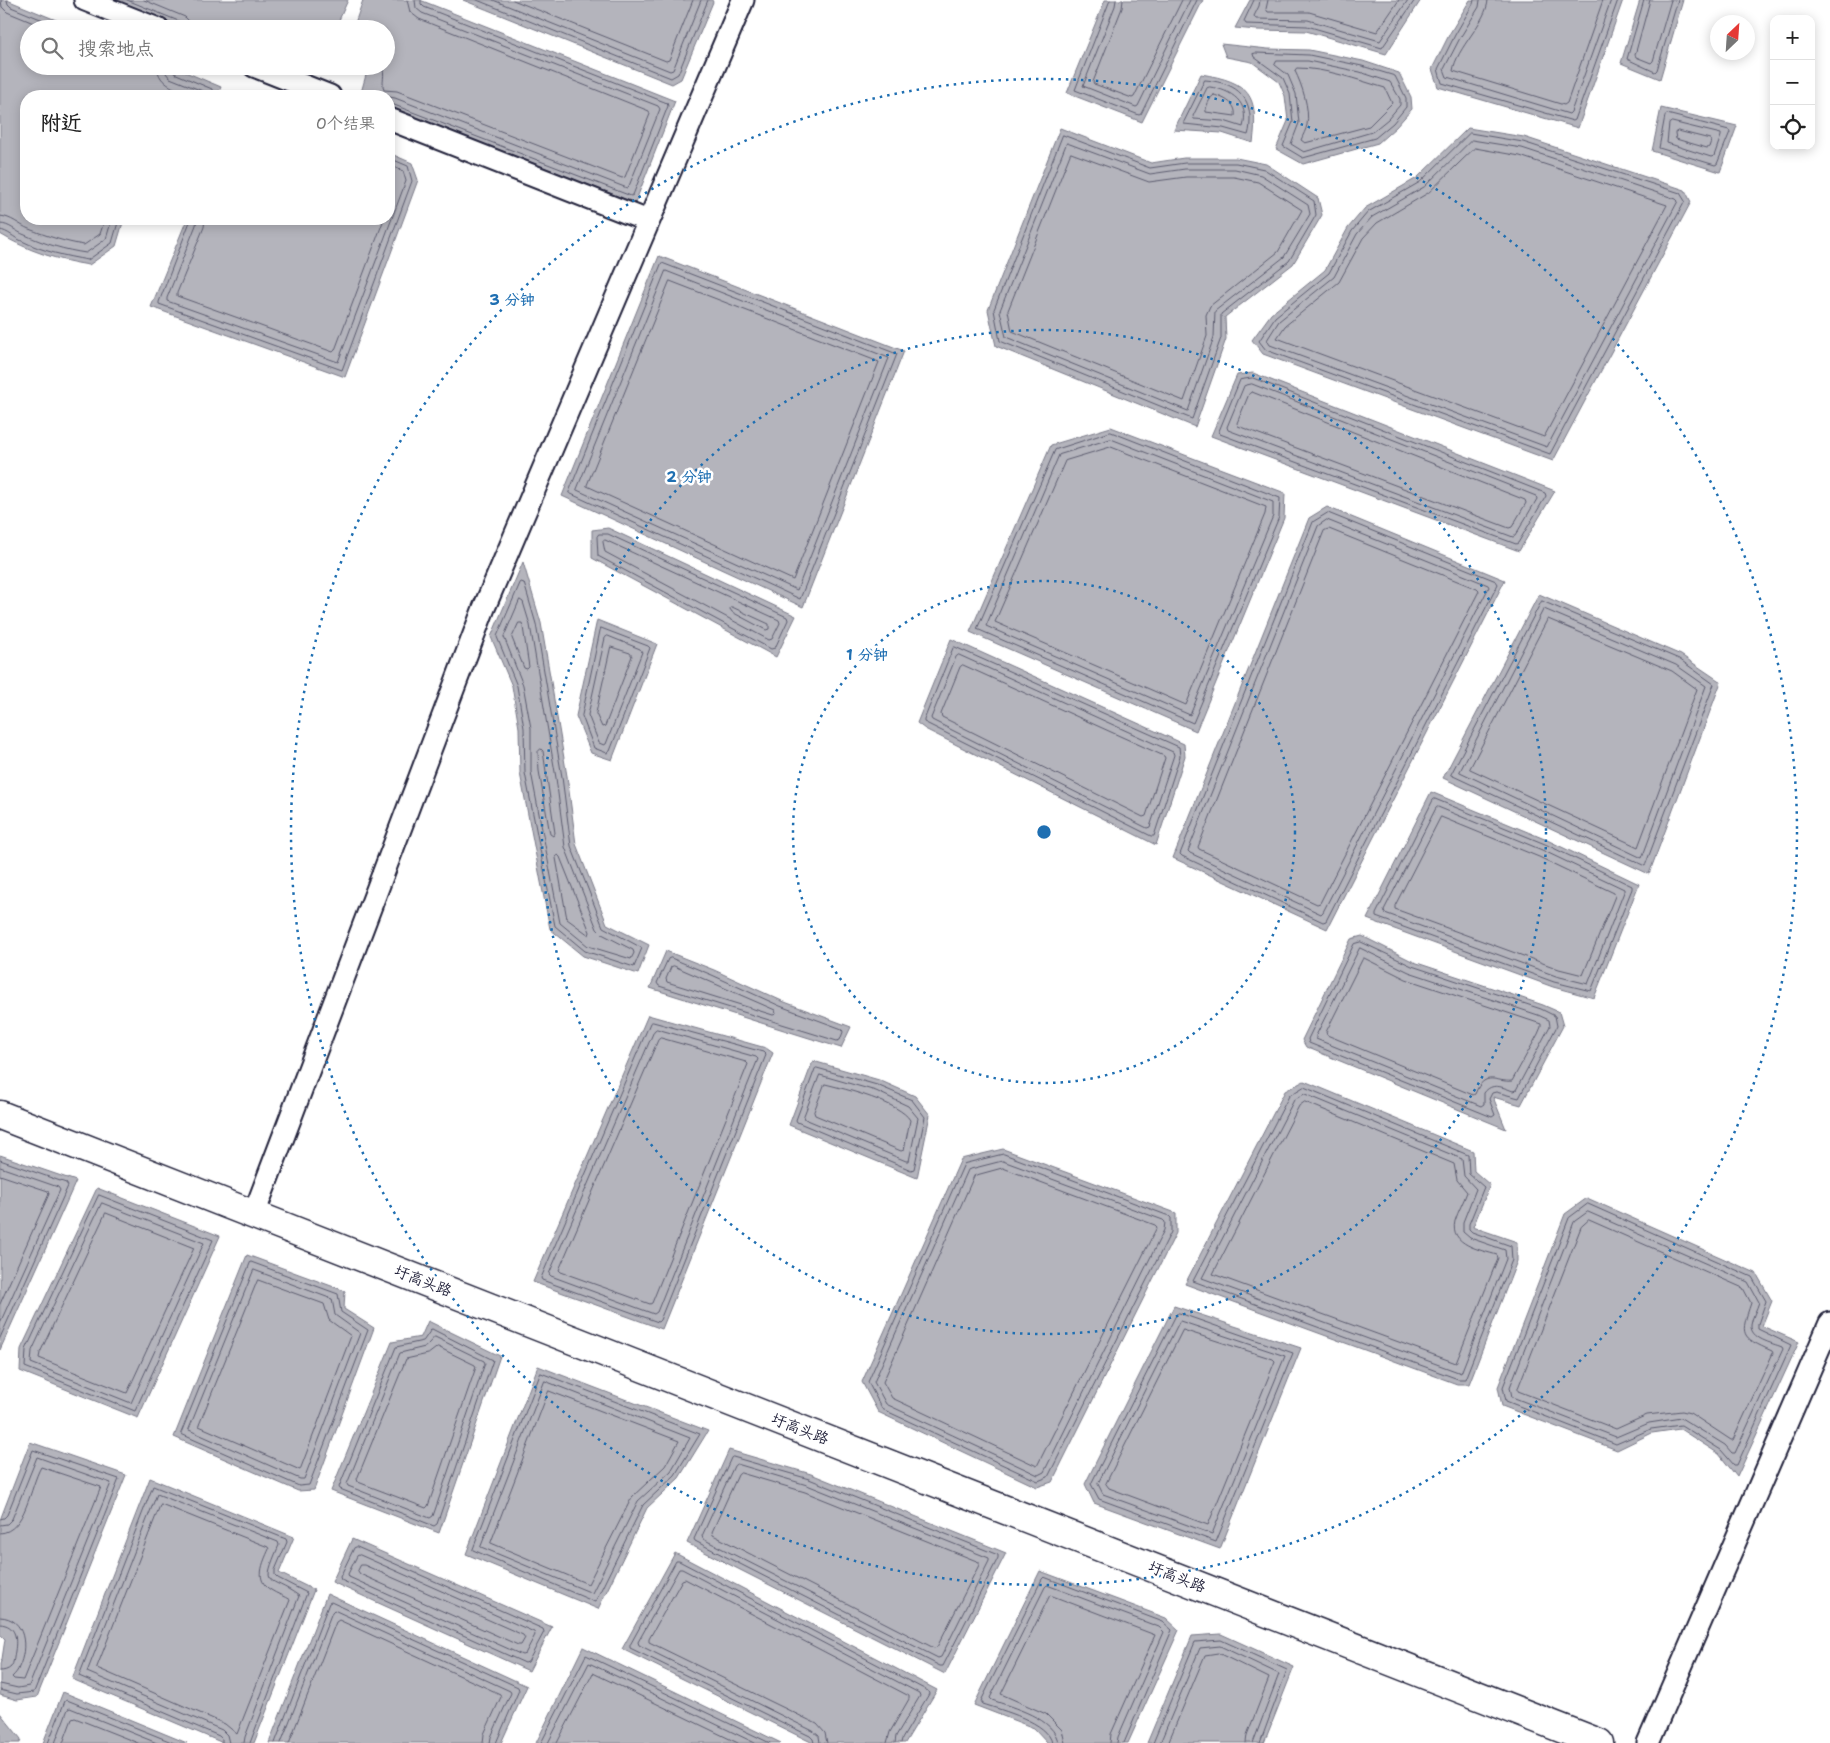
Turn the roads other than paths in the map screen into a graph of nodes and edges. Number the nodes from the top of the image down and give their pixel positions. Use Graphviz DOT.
graph roads {
  1 [pos="85,0"];
  2 [pos="743,0"];
  3 [pos="135,20"];
  4 [pos="277,75"];
  5 [pos="315,90"];
  6 [pos="395,121"];
  7 [pos="648,221"];
  8 [pos="0,1115"];
  9 [pos="254,1214"];
  10 [pos="1830,1323"];
  11 [pos="1599,1743"];
  12 [pos="1648,1743"];
  1 -- 3 [label="street"];
  2 -- 7 [label="street"];
  4 -- 5 [label="street"];
  6 -- 7 [label="street"];
  7 -- 9 [label="street"];
  8 -- 9 [label="street, 圩高头路"];
  9 -- 11 [label="street, 圩高头路"];
  10 -- 12 [label="street"];
}
